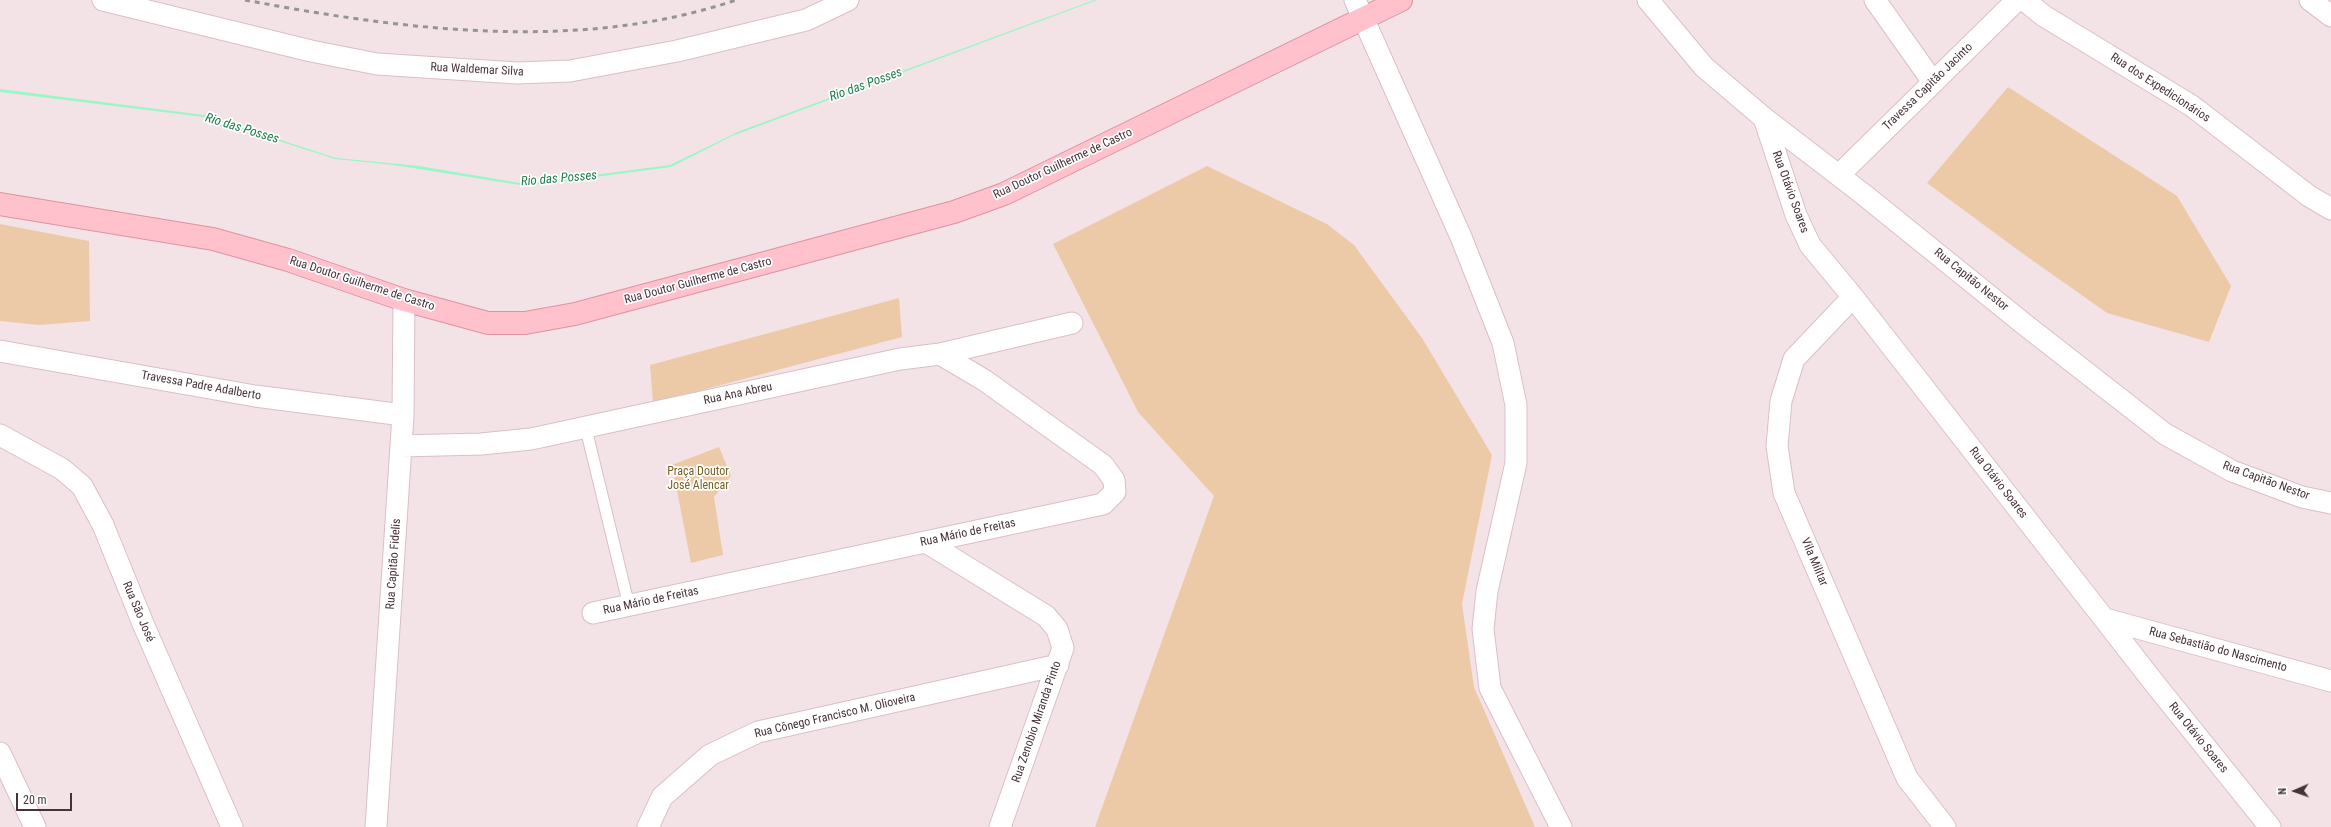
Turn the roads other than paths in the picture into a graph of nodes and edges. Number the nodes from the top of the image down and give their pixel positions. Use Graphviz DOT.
graph roads {
  1 [pos="103,0"];
  2 [pos="848,0"];
  3 [pos="1401,0"];
  4 [pos="1648,0"];
  5 [pos="1875,0"];
  6 [pos="2018,0"];
  7 [pos="2024,0"];
  8 [pos="2310,0"];
  9 [pos="1360,9"];
  10 [pos="2331,16"];
  11 [pos="1933,82"];
  12 [pos="1764,118"];
  13 [pos="1839,175"];
  14 [pos="0,204"];
  15 [pos="2331,209"];
  16 [pos="1853,297"];
  17 [pos="404,300"];
  18 [pos="1072,323"];
  19 [pos="0,351"];
  20 [pos="940,354"];
  21 [pos="403,415"];
  22 [pos="586,428"];
  23 [pos="0,435"];
  24 [pos="402,446"];
  25 [pos="2331,503"];
  26 [pos="926,542"];
  27 [pos="629,606"];
  28 [pos="593,613"];
  29 [pos="2105,619"];
  30 [pos="1058,666"];
  31 [pos="2331,681"];
  32 [pos="0,753"];
  33 [pos="35,827"];
  34 [pos="232,827"];
  35 [pos="376,827"];
  36 [pos="648,827"];
  37 [pos="1000,827"];
  38 [pos="1562,827"];
  39 [pos="1945,827"];
  40 [pos="2270,827"];
  1 -- 2 [label="street, Rua Waldemar Silva"];
  3 -- 9 [label="main road, Rua Doutor Guilherme de Castro"];
  4 -- 12 [label="street, Rua Capitão Nestor"];
  5 -- 11 [label="street"];
  6 -- 11 [label="street, Travessa Capitão Jacinto"];
  7 -- 15 [label="street, Rua dos Expedicionários"];
  8 -- 10 [label="street"];
  9 -- 17 [label="main road, Rua Doutor Guilherme de Castro"];
  9 -- 38 [label="street"];
  11 -- 13 [label="street, Travessa Capitão Jacinto"];
  12 -- 13 [label="street, Rua Capitão Nestor"];
  12 -- 16 [label="street, Rua Otávio Soares"];
  13 -- 25 [label="street, Rua Capitão Nestor"];
  14 -- 17 [label="main road, Rua Doutor Guilherme de Castro"];
  16 -- 29 [label="street, Rua Otávio Soares"];
  16 -- 39 [label="street, Vila Militar"];
  17 -- 21 [label="street, Rua Capitão Fidelis"];
  18 -- 20 [label="street, Rua Ana Abreu"];
  19 -- 21 [label="street, Travessa Padre Adalberto"];
  20 -- 22 [label="street, Rua Ana Abreu"];
  20 -- 26 [label="street, Rua Mário de Freitas"];
  21 -- 24 [label="street, Rua Capitão Fidelis"];
  22 -- 24 [label="street, Rua Ana Abreu"];
  22 -- 27 [label="lane"];
  23 -- 34 [label="street, Rua São José"];
  24 -- 35 [label="street, Rua Capitão Fidelis"];
  26 -- 27 [label="street, Rua Mário de Freitas"];
  26 -- 30 [label="street, Rua Zenobio Miranda Pinto"];
  27 -- 28 [label="street, Rua Mário de Freitas"];
  29 -- 31 [label="street, Rua Sebastião do Nascimento"];
  29 -- 40 [label="street, Rua Otávio Soares"];
  30 -- 36 [label="street, Rua Cônego Francisco M. Olioveira"];
  30 -- 37 [label="street, Rua Zenobio Miranda Pinto"];
  32 -- 33 [label="street"];
}
